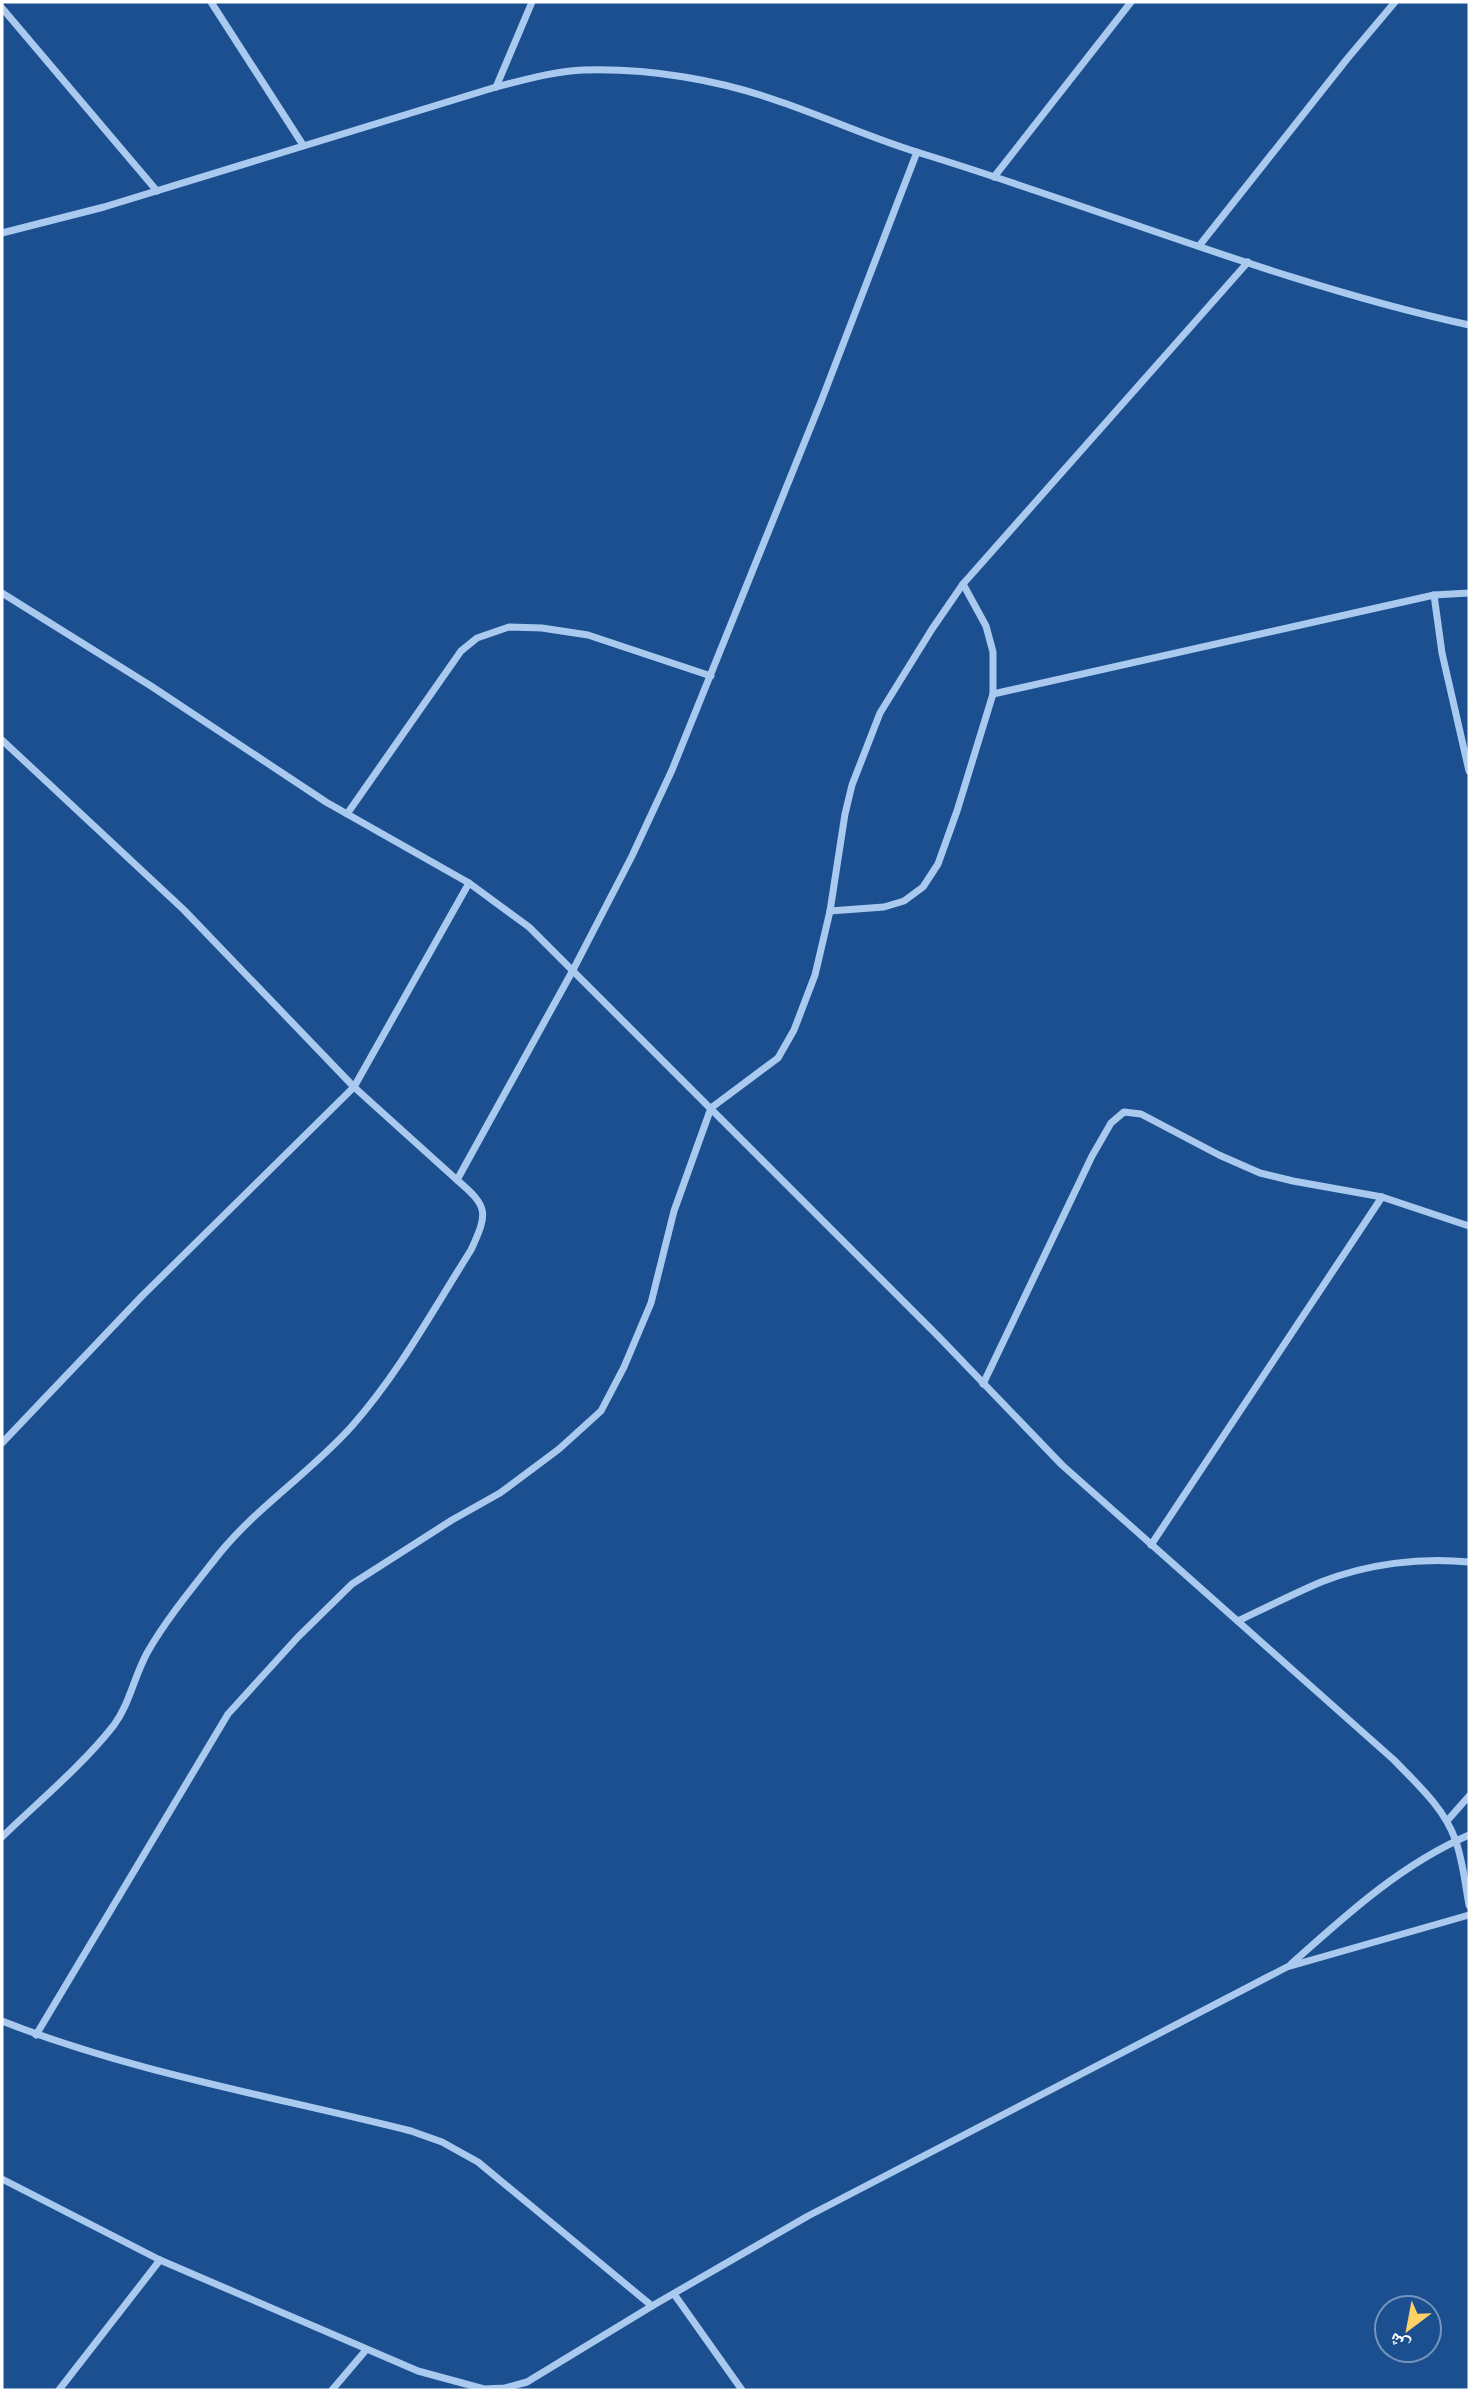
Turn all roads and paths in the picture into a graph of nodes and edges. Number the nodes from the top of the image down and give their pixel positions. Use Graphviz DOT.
graph roads {
  1 [pos="211,2"];
  2 [pos="532,2"];
  3 [pos="1130,2"];
  4 [pos="1395,2"];
  5 [pos="2,8"];
  6 [pos="496,87"];
  7 [pos="303,145"];
  8 [pos="917,152"];
  9 [pos="994,177"];
  10 [pos="157,191"];
  11 [pos="2,233"];
  12 [pos="1199,246"];
  13 [pos="1248,262"];
  14 [pos="1469,325"];
  15 [pos="963,584"];
  16 [pos="2,593"];
  17 [pos="1469,593"];
  18 [pos="1434,595"];
  19 [pos="712,676"];
  20 [pos="993,694"];
  21 [pos="2,740"];
  22 [pos="1469,771"];
  23 [pos="347,814"];
  24 [pos="469,883"];
  25 [pos="830,911"];
  26 [pos="573,970"];
  27 [pos="354,1087"];
  28 [pos="711,1108"];
  29 [pos="457,1180"];
  30 [pos="1382,1197"];
  31 [pos="1469,1226"];
  32 [pos="983,1384"];
  33 [pos="2,1443"];
  34 [pos="1151,1545"];
  35 [pos="1469,1562"];
  36 [pos="1238,1621"];
  37 [pos="1469,1796"];
  38 [pos="1447,1821"];
  39 [pos="1469,1835"];
  40 [pos="2,1837"];
  41 [pos="1456,1841"];
  42 [pos="1469,1905"];
  43 [pos="1469,1915"];
  44 [pos="1287,1968"];
  45 [pos="2,2021"];
  46 [pos="36,2035"];
  47 [pos="2,2179"];
  48 [pos="160,2260"];
  49 [pos="674,2294"];
  50 [pos="652,2306"];
  51 [pos="366,2350"];
  52 [pos="504,2389"];
  53 [pos="59,2390"];
  54 [pos="332,2390"];
  55 [pos="742,2390"];
  1 -- 7 [label="street"];
  2 -- 6 [label="street"];
  3 -- 9 [label="street"];
  4 -- 12 [label="street"];
  5 -- 10 [label="street"];
  6 -- 7 [label="street"];
  6 -- 8 [label="street"];
  7 -- 10 [label="street"];
  8 -- 9 [label="street"];
  8 -- 19 [label="street"];
  9 -- 12 [label="street"];
  10 -- 11 [label="street"];
  12 -- 13 [label="street"];
  13 -- 14 [label="street"];
  13 -- 15 [label="street"];
  15 -- 20 [label="street"];
  15 -- 25 [label="street"];
  16 -- 23 [label="street"];
  17 -- 18 [label="street"];
  18 -- 20 [label="street"];
  18 -- 22 [label="street"];
  19 -- 23 [label="street"];
  19 -- 26 [label="street"];
  20 -- 25 [label="street"];
  21 -- 27 [label="street"];
  23 -- 24 [label="street"];
  24 -- 26 [label="street"];
  24 -- 27 [label="street"];
  25 -- 28 [label="street"];
  26 -- 28 [label="street"];
  26 -- 29 [label="street"];
  27 -- 29 [label="street"];
  27 -- 33 [label="street"];
  28 -- 32 [label="street"];
  28 -- 46 [label="street"];
  29 -- 40 [label="street"];
  30 -- 31 [label="street"];
  30 -- 32 [label="street"];
  30 -- 34 [label="street"];
  32 -- 34 [label="street"];
  34 -- 36 [label="street"];
  35 -- 36 [label="street"];
  36 -- 38 [label="street"];
  37 -- 38 [label="street"];
  38 -- 41 [label="street"];
  39 -- 41 [label="street"];
  41 -- 42 [label="street"];
  41 -- 44 [label="street"];
  43 -- 44 [label="street"];
  44 -- 49 [label="street"];
  45 -- 46 [label="street"];
  46 -- 50 [label="street"];
  47 -- 48 [label="street"];
  48 -- 51 [label="street"];
  48 -- 53 [label="street"];
  49 -- 50 [label="street"];
  49 -- 55 [label="street"];
  50 -- 52 [label="street"];
  51 -- 52 [label="street"];
  51 -- 54 [label="street"];
}
